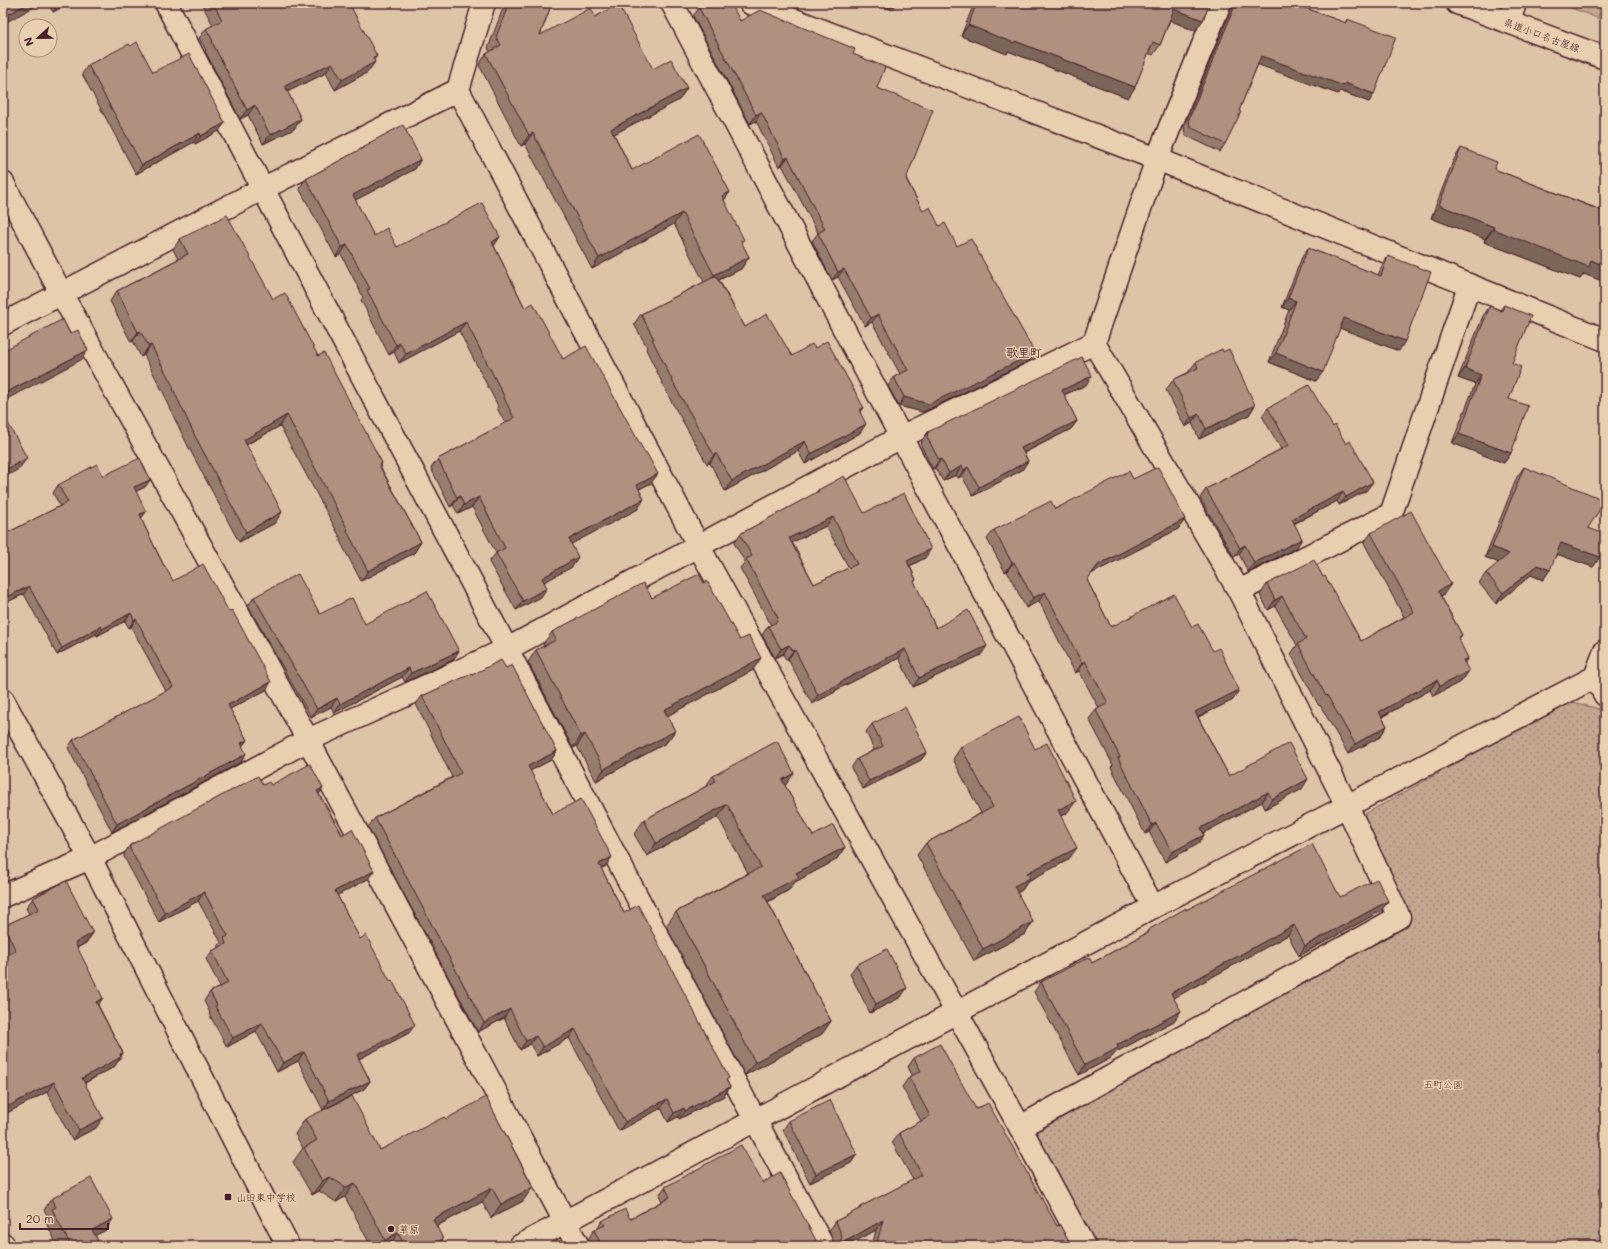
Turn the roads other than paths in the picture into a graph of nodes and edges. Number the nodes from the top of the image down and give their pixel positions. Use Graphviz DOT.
graph roads {
  1 [pos="166,3"];
  2 [pos="484,3"];
  3 [pos="672,3"];
  4 [pos="750,3"];
  5 [pos="1220,3"];
  6 [pos="1457,3"];
  7 [pos="1512,13"];
  8 [pos="1605,58"];
  9 [pos="458,90"];
  10 [pos="1157,160"];
  11 [pos="3,183"];
  12 [pos="262,188"];
  13 [pos="1469,286"];
  14 [pos="61,293"];
  15 [pos="3,324"];
  16 [pos="1605,340"];
  17 [pos="1094,343"];
  18 [pos="901,437"];
  19 [pos="699,547"];
  20 [pos="1239,591"];
  21 [pos="507,649"];
  22 [pos="1605,651"];
  23 [pos="1600,686"];
  24 [pos="3,700"];
  25 [pos="308,740"];
  26 [pos="1347,806"];
  27 [pos="90,858"];
  28 [pos="3,896"];
  29 [pos="1153,907"];
  30 [pos="956,1012"];
  31 [pos="754,1120"];
  32 [pos="1020,1127"];
  33 [pos="565,1222"];
  34 [pos="288,1246"];
  35 [pos="520,1246"];
  36 [pos="578,1246"];
  37 [pos="823,1246"];
  38 [pos="1084,1246"];
  1 -- 12 [label="street"];
  2 -- 9 [label="street"];
  3 -- 18 [label="street"];
  4 -- 10 [label="street"];
  5 -- 10 [label="street"];
  6 -- 7 [label="street, 県道小口名古屋線"];
  7 -- 8 [label="street, 県道小口名古屋線"];
  9 -- 12 [label="street"];
  9 -- 19 [label="street"];
  10 -- 13 [label="street"];
  10 -- 17 [label="street"];
  11 -- 14 [label="street"];
  12 -- 14 [label="street"];
  12 -- 21 [label="street"];
  13 -- 16 [label="street"];
  13 -- 20 [label="street"];
  14 -- 15 [label="street"];
  14 -- 25 [label="street"];
  17 -- 18 [label="street"];
  17 -- 20 [label="street"];
  18 -- 19 [label="street"];
  18 -- 29 [label="street"];
  19 -- 21 [label="street"];
  19 -- 30 [label="street"];
  20 -- 26 [label="street"];
  21 -- 25 [label="street"];
  21 -- 31 [label="street"];
  22 -- 23 [label="street"];
  23 -- 26 [label="street"];
  24 -- 27 [label="street"];
  25 -- 27 [label="street"];
  25 -- 33 [label="street"];
  26 -- 29 [label="street"];
  26 -- 32 [label="street"];
  27 -- 28 [label="street"];
  27 -- 34 [label="street"];
  29 -- 30 [label="street"];
  30 -- 31 [label="street"];
  30 -- 32 [label="street"];
  31 -- 33 [label="street"];
  31 -- 37 [label="street"];
  32 -- 38 [label="street"];
  33 -- 35 [label="street"];
  33 -- 36 [label="street"];
}
